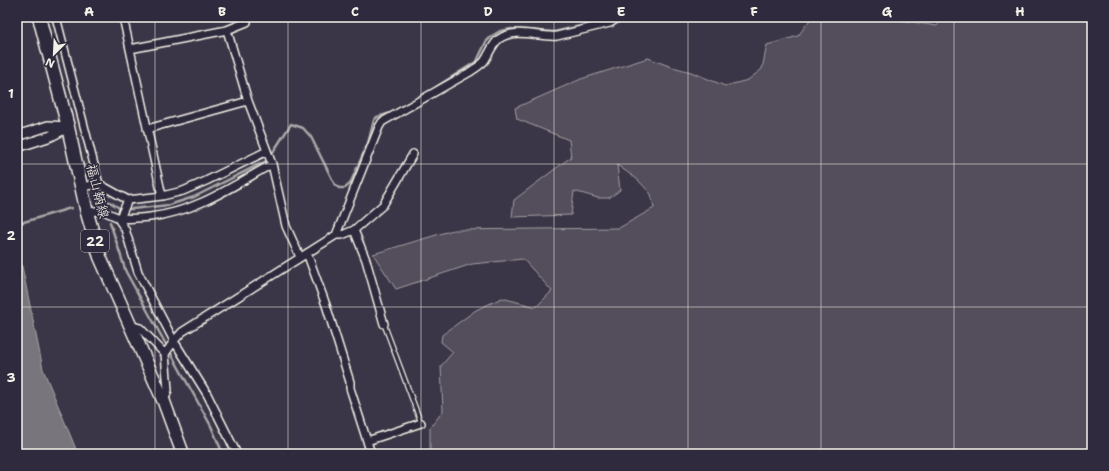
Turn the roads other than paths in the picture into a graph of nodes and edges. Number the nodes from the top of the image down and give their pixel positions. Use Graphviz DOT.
graph roads {
  1 [pos="39,17"];
  2 [pos="56,17"];
  3 [pos="123,17"];
  4 [pos="246,17"];
  5 [pos="619,17"];
  6 [pos="227,30"];
  7 [pos="130,49"];
  8 [pos="248,101"];
  9 [pos="68,127"];
  10 [pos="147,129"];
  11 [pos="17,136"];
  12 [pos="17,147"];
  13 [pos="413,154"];
  14 [pos="270,157"];
  15 [pos="99,184"];
  16 [pos="81,187"];
  17 [pos="162,196"];
  18 [pos="127,201"];
  19 [pos="87,213"];
  20 [pos="119,217"];
  21 [pos="354,230"];
  22 [pos="336,235"];
  23 [pos="307,253"];
  24 [pos="300,257"];
  25 [pos="130,324"];
  26 [pos="384,324"];
  27 [pos="174,342"];
  28 [pos="166,352"];
  29 [pos="164,402"];
  30 [pos="421,423"];
  31 [pos="367,441"];
  32 [pos="183,454"];
  33 [pos="237,454"];
  34 [pos="370,454"];
  1 -- 9 [label="main road, 福山鞆線 / 22"];
  2 -- 15 [label="street"];
  3 -- 7 [label="street"];
  4 -- 6 [label="street"];
  5 -- 22 [label="street"];
  6 -- 7 [label="street"];
  6 -- 8 [label="street"];
  7 -- 10 [label="street"];
  8 -- 10 [label="street"];
  8 -- 14 [label="street"];
  9 -- 11 [label="street"];
  9 -- 12 [label="street"];
  9 -- 16 [label="main road, 福山鞆線 / 22"];
  10 -- 17 [label="street"];
  13 -- 21 [label="street"];
  14 -- 17 [label="street"];
  14 -- 20 [label="street"];
  14 -- 24 [label="street"];
  15 -- 16 [label="street"];
  15 -- 18 [label="street"];
  16 -- 19 [label="main road, 福山鞆線 / 22"];
  17 -- 18 [label="street"];
  18 -- 20 [label="street"];
  19 -- 20 [label="street"];
  19 -- 25 [label="main road, 福山鞆線 / 22"];
  20 -- 27 [label="street"];
  21 -- 22 [label="street"];
  21 -- 26 [label="street"];
  22 -- 23 [label="street"];
  23 -- 24 [label="street"];
  23 -- 31 [label="street"];
  24 -- 27 [label="street"];
  25 -- 28 [label="street"];
  25 -- 29 [label="main road, 福山鞆線 / 22"];
  26 -- 30 [label="lane"];
  27 -- 28 [label="street"];
  27 -- 33 [label="street"];
  28 -- 29 [label="street"];
  29 -- 32 [label="main road, 福山鞆線 / 22"];
  30 -- 31 [label="street"];
  31 -- 34 [label="street"];
}
